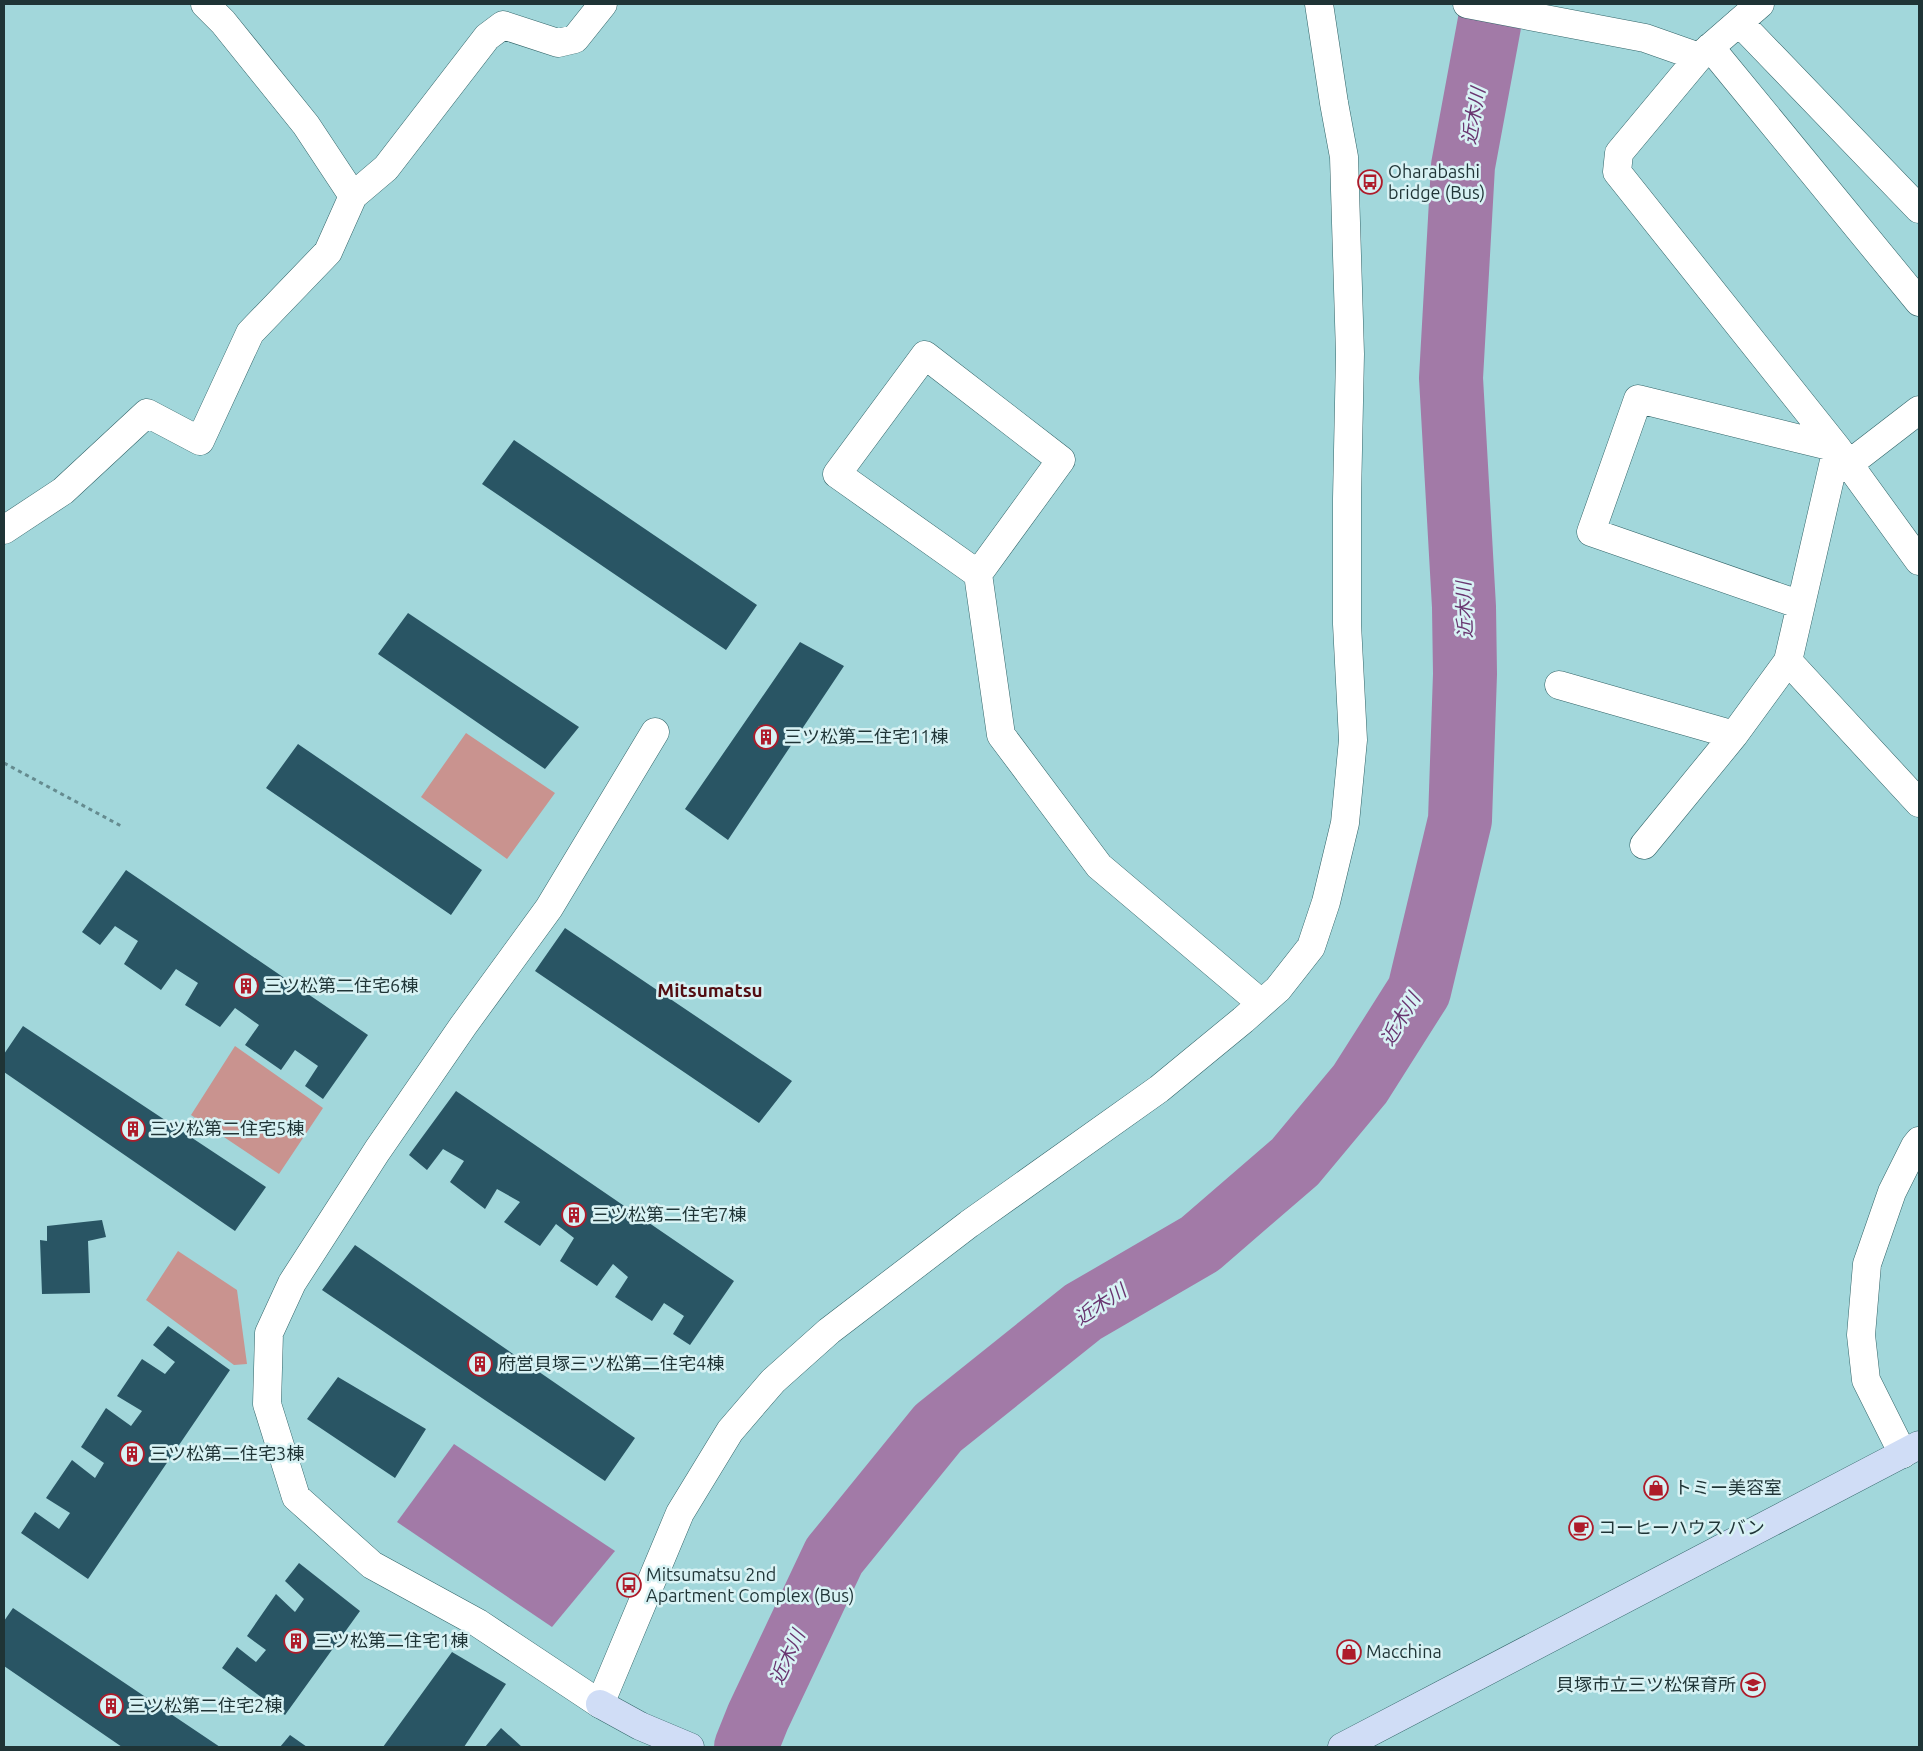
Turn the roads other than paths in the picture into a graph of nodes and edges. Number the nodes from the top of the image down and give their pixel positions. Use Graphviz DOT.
graph roads {
  1 [pos="205,4"];
  2 [pos="603,4"];
  3 [pos="1319,4"];
  4 [pos="1467,4"];
  5 [pos="1760,4"];
  6 [pos="1739,22"];
  7 [pos="1705,52"];
  8 [pos="353,196"];
  9 [pos="1919,209"];
  10 [pos="1919,302"];
  11 [pos="1919,410"];
  12 [pos="1843,456"];
  13 [pos="4,530"];
  14 [pos="1919,561"];
  15 [pos="978,574"];
  16 [pos="1802,605"];
  17 [pos="1788,661"];
  18 [pos="1559,685"];
  19 [pos="655,732"];
  20 [pos="1734,735"];
  21 [pos="1919,803"];
  22 [pos="1644,846"];
  23 [pos="1261,1003"];
  24 [pos="1919,1141"];
  25 [pos="1911,1450"];
  26 [pos="600,1704"];
  27 [pos="690,1747"];
  28 [pos="1342,1747"];
  1 -- 8 [label="street"];
  2 -- 8 [label="street"];
  3 -- 23 [label="street"];
  4 -- 7 [label="street"];
  5 -- 6 [label="street"];
  6 -- 7 [label="street"];
  6 -- 9 [label="street"];
  7 -- 10 [label="street"];
  7 -- 12 [label="street"];
  8 -- 13 [label="street"];
  11 -- 12 [label="street"];
  12 -- 14 [label="street"];
  12 -- 16 [label="street"];
  12 -- 16 [label="street"];
  15 -- 15 [label="street"];
  15 -- 23 [label="street"];
  16 -- 17 [label="street"];
  17 -- 20 [label="street"];
  17 -- 21 [label="street"];
  18 -- 20 [label="street"];
  19 -- 26 [label="street"];
  20 -- 22 [label="street"];
  23 -- 26 [label="street"];
  24 -- 25 [label="street"];
  25 -- 28 [label="street"];
  26 -- 27 [label="street"];
}
